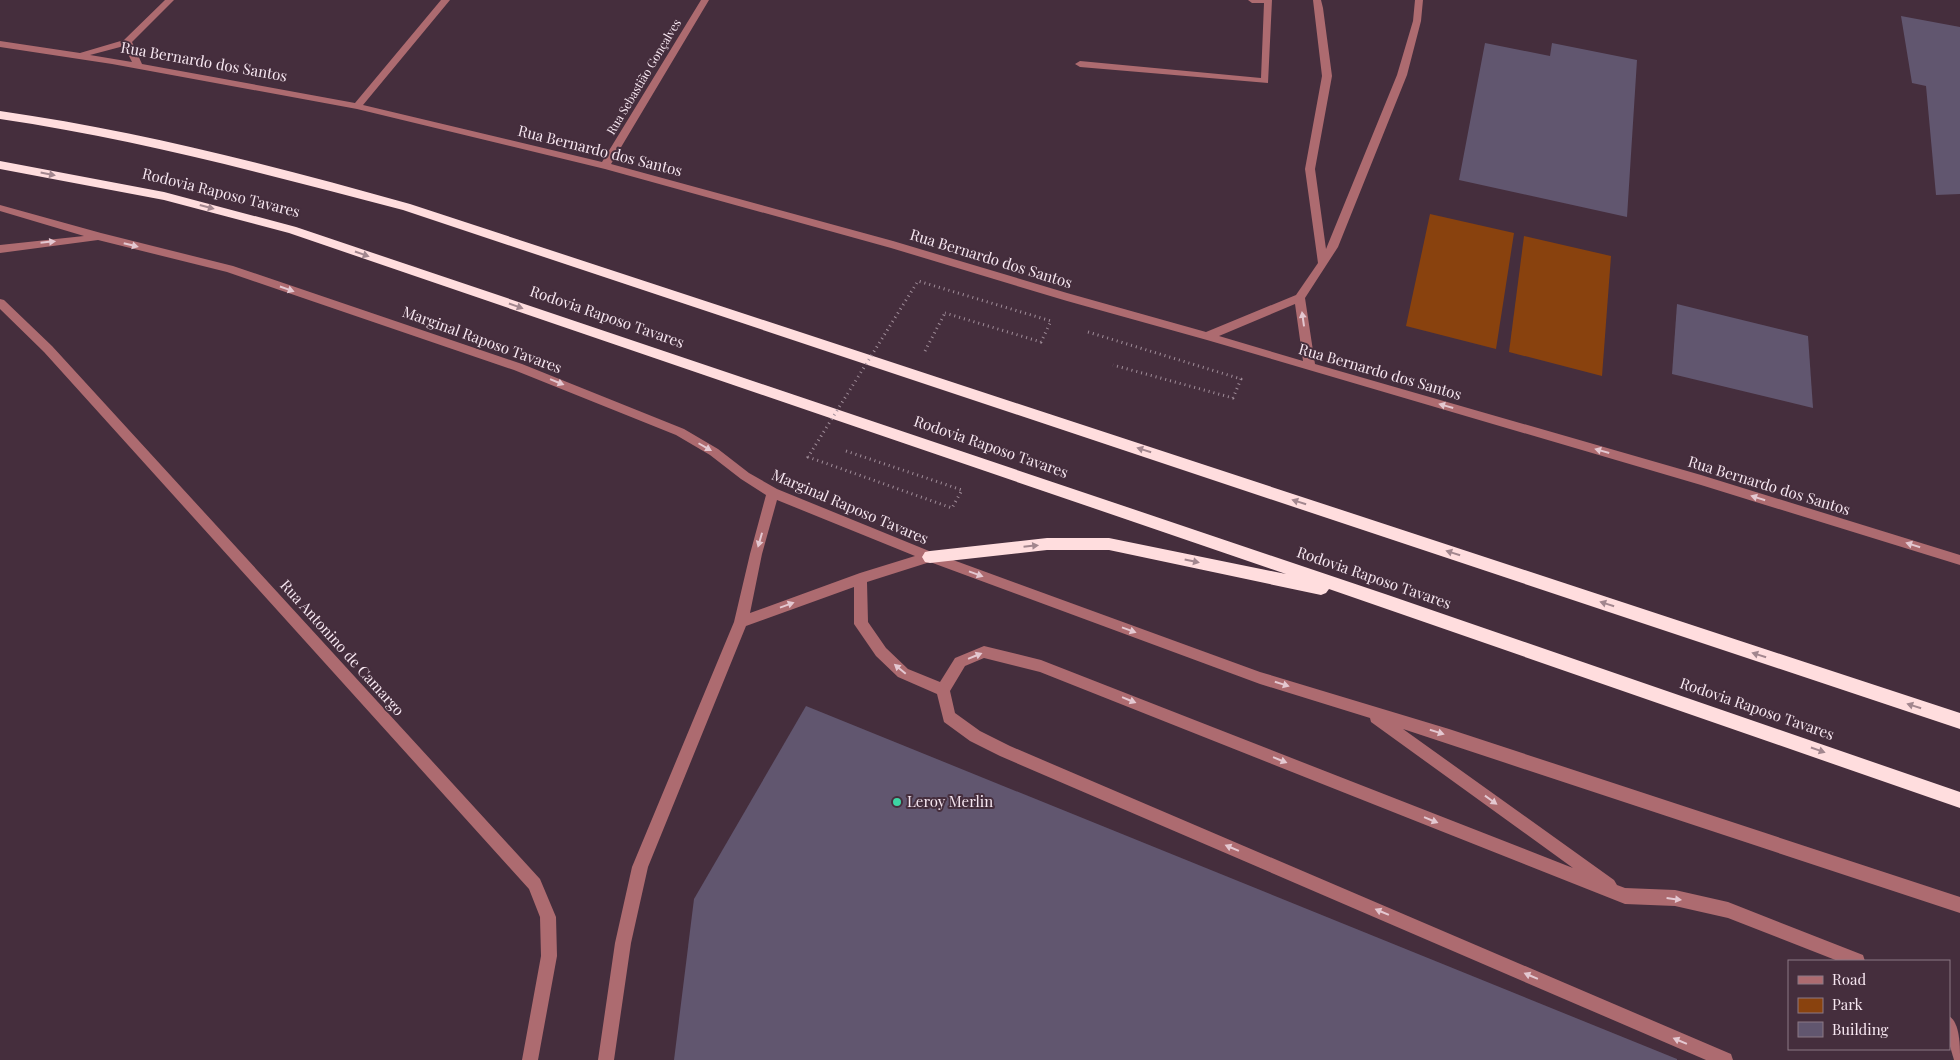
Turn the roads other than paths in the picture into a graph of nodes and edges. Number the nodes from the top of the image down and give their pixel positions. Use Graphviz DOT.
graph roads {
  1 [pos="170,0"];
  2 [pos="446,0"];
  3 [pos="705,0"];
  4 [pos="1252,0"];
  5 [pos="1316,0"];
  6 [pos="1419,0"];
  7 [pos="1268,1"];
  8 [pos="127,42"];
  9 [pos="0,44"];
  10 [pos="79,55"];
  11 [pos="1080,64"];
  12 [pos="138,65"];
  13 [pos="357,106"];
  14 [pos="0,115"];
  15 [pos="0,165"];
  16 [pos="605,166"];
  17 [pos="0,208"];
  18 [pos="101,237"];
  19 [pos="0,249"];
  20 [pos="1323,264"];
  21 [pos="1300,298"];
  22 [pos="0,303"];
  23 [pos="1208,336"];
  24 [pos="1310,367"];
  25 [pos="773,493"];
  26 [pos="930,557"];
  27 [pos="1960,560"];
  28 [pos="860,579"];
  29 [pos="1388,602"];
  30 [pos="741,622"];
  31 [pos="943,690"];
  32 [pos="1366,710"];
  33 [pos="1960,722"];
  34 [pos="1960,800"];
  35 [pos="1625,896"];
  36 [pos="1960,905"];
  37 [pos="1854,960"];
  38 [pos="1950,1026"];
  39 [pos="1960,1054"];
  40 [pos="530,1060"];
  41 [pos="606,1060"];
  42 [pos="1725,1060"];
  1 -- 8 [label="street"];
  2 -- 13 [label="street"];
  3 -- 16 [label="street, Rua Sebastião Gonçalves"];
  4 -- 7 [label="street"];
  5 -- 20 [label="street"];
  6 -- 20 [label="street"];
  7 -- 11 [label="street"];
  8 -- 10 [label="street"];
  8 -- 12 [label="street"];
  9 -- 10 [label="street, Rua Bernardo dos Santos"];
  10 -- 12 [label="street, Rua Bernardo dos Santos"];
  12 -- 13 [label="street, Rua Bernardo dos Santos"];
  13 -- 16 [label="street, Rua Bernardo dos Santos"];
  33 -- 14 [label="highway, Rodovia Raposo Tavares, one-way"];
  15 -- 29 [label="highway, Rodovia Raposo Tavares, one-way"];
  16 -- 23 [label="street, Rua Bernardo dos Santos"];
  17 -- 18 [label="street, Marginal Raposo Tavares"];
  19 -- 18 [label="street, one-way"];
  18 -- 25 [label="street, Marginal Raposo Tavares, one-way"];
  20 -- 21 [label="street"];
  21 -- 23 [label="street"];
  24 -- 21 [label="street, one-way"];
  22 -- 40 [label="street, Rua Antonino de Camargo"];
  23 -- 24 [label="street, Rua Bernardo dos Santos"];
  27 -- 24 [label="street, Rua Bernardo dos Santos, one-way"];
  25 -- 26 [label="street, Marginal Raposo Tavares"];
  25 -- 30 [label="street, one-way"];
  26 -- 28 [label="street"];
  26 -- 29 [label="highway, one-way"];
  26 -- 32 [label="street, Marginal Raposo Tavares, one-way"];
  30 -- 28 [label="street, one-way"];
  31 -- 28 [label="street, one-way"];
  29 -- 34 [label="highway, Rodovia Raposo Tavares, one-way"];
  30 -- 41 [label="street"];
  31 -- 35 [label="street, one-way"];
  42 -- 31 [label="street, one-way"];
  32 -- 35 [label="street, one-way"];
  32 -- 36 [label="street, Marginal Raposo Tavares, one-way"];
  35 -- 37 [label="street, one-way"];
  38 -- 39 [label="street"];
}
